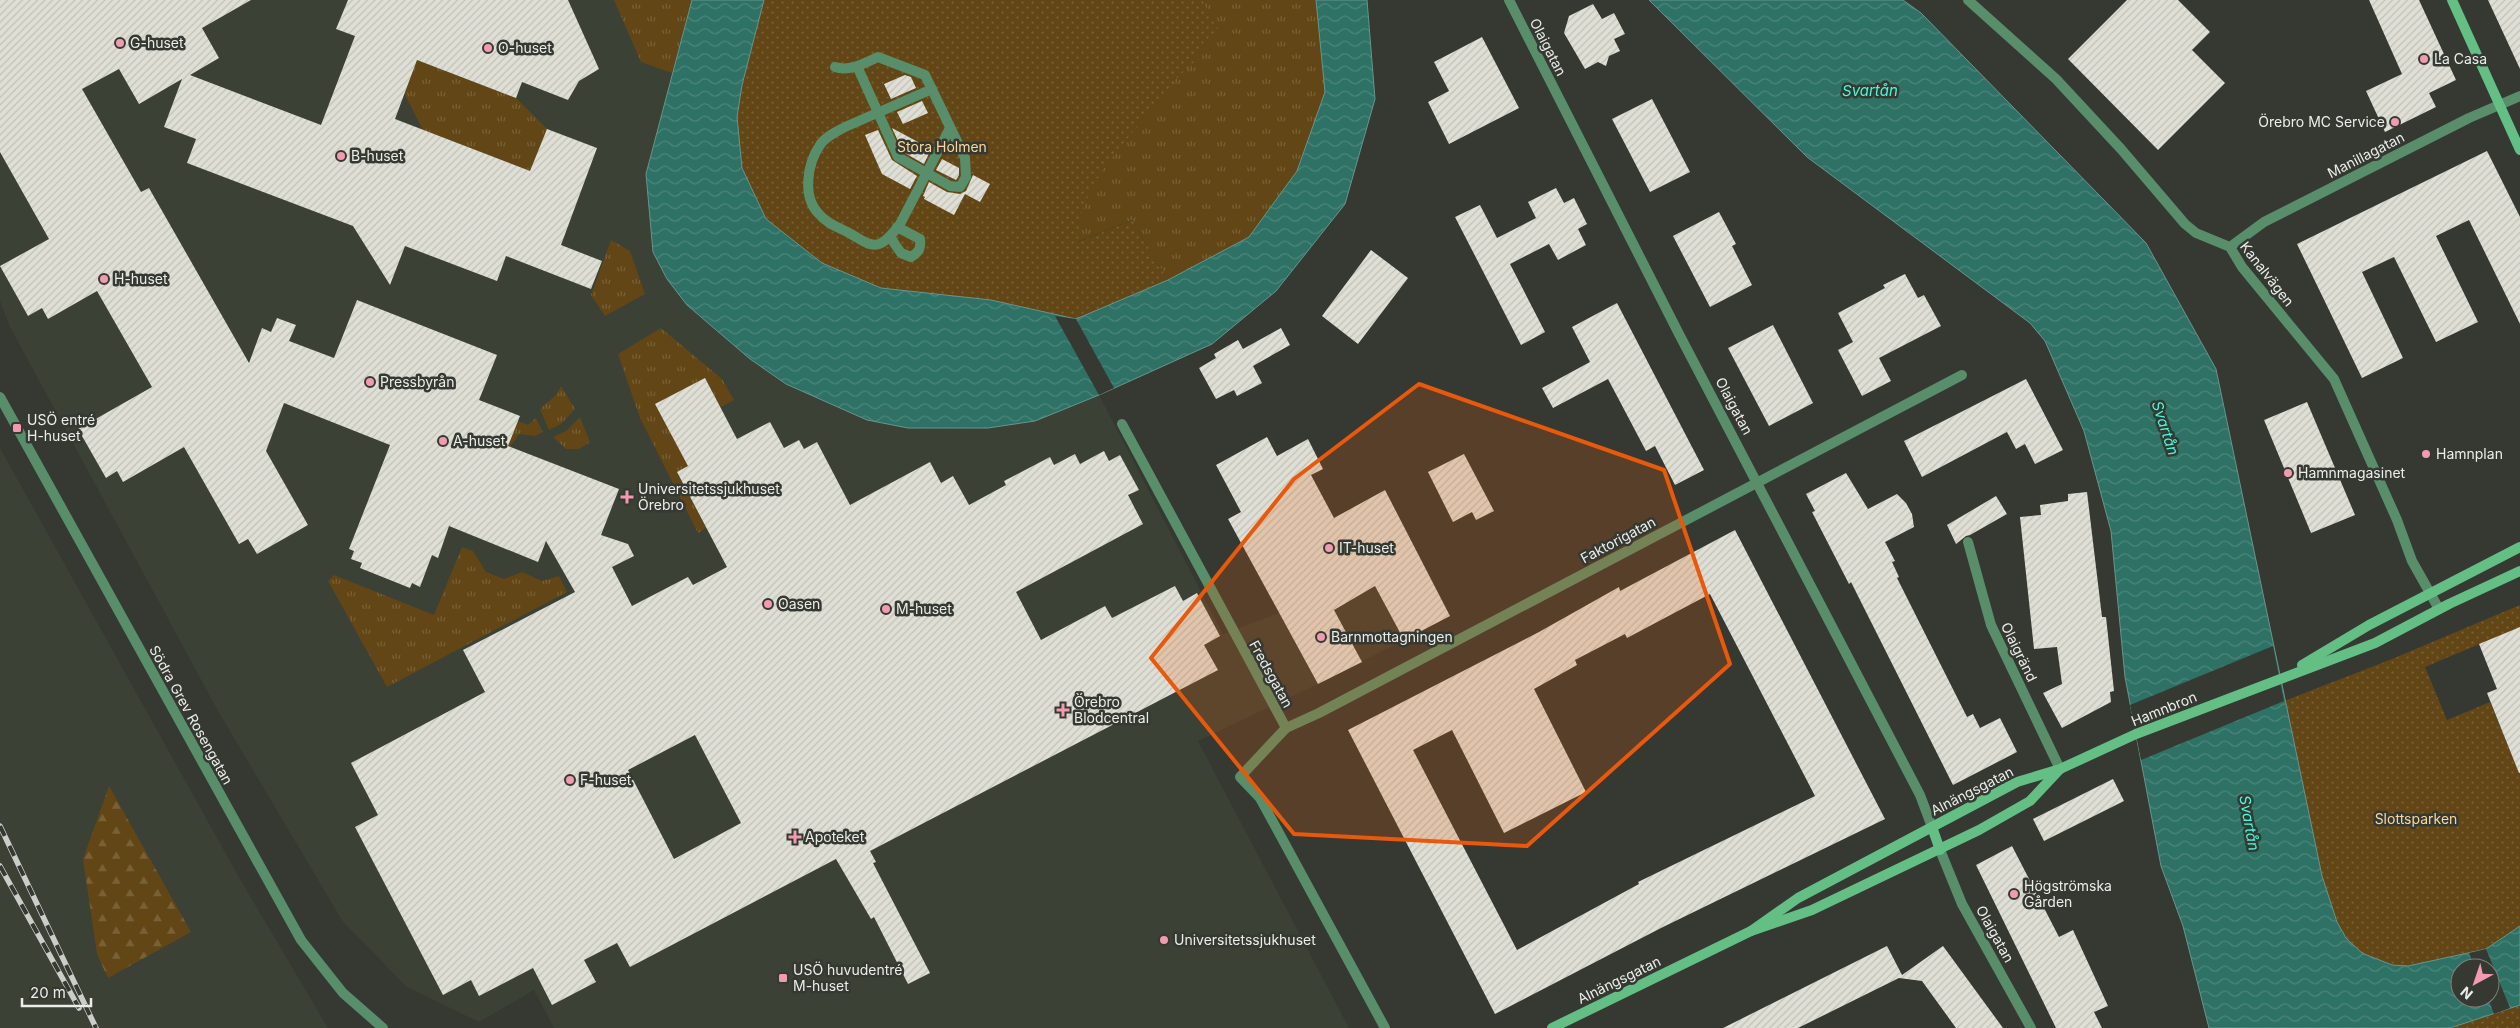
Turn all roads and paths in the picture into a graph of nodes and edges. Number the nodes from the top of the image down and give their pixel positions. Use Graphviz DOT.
graph roads {
  1 [pos="1509,0"];
  2 [pos="1968,0"];
  3 [pos="2452,0"];
  4 [pos="857,66"];
  5 [pos="835,67"];
  6 [pos="932,89"];
  7 [pos="2520,96"];
  8 [pos="2499,104"];
  9 [pos="877,112"];
  10 [pos="950,128"];
  11 [pos="2520,150"];
  12 [pos="925,174"];
  13 [pos="897,227"];
  14 [pos="890,237"];
  15 [pos="2230,247"];
  16 [pos="1962,375"];
  17 [pos="0,397"];
  18 [pos="1122,424"];
  19 [pos="1758,484"];
  20 [pos="1968,542"];
  21 [pos="2520,547"];
  22 [pos="2520,571"];
  23 [pos="2430,593"];
  24 [pos="2439,609"];
  25 [pos="2280,678"];
  26 [pos="1286,728"];
  27 [pos="2060,769"];
  28 [pos="1932,827"];
  29 [pos="1940,850"];
  30 [pos="1751,931"];
  31 [pos="383,1028"];
  32 [pos="1385,1028"];
  33 [pos="1552,1028"];
  34 [pos="2031,1028"];
  1 -- 19 [label="street, Olaigatan"];
  2 -- 15 [label="street, Kanalvägen"];
  3 -- 8 [label="main road"];
  4 -- 5 [label="street"];
  4 -- 6 [label="street"];
  4 -- 9 [label="street"];
  6 -- 9 [label="street"];
  6 -- 10 [label="street"];
  7 -- 8 [label="street, Manillagatan"];
  8 -- 11 [label="main road"];
  8 -- 15 [label="street, Manillagatan"];
  9 -- 12 [label="street"];
  9 -- 14 [label="street"];
  10 -- 12 [label="street"];
  10 -- 12 [label="street"];
  12 -- 13 [label="street"];
  13 -- 14 [label="street"];
  13 -- 14 [label="street"];
  15 -- 23 [label="street, Kanalvägen"];
  16 -- 19 [label="street, Faktorigatan"];
  17 -- 31 [label="street, Södra Grev Rosengatan"];
  18 -- 26 [label="street, Fredsgatan"];
  19 -- 26 [label="street, Faktorigatan"];
  19 -- 28 [label="street, Olaigatan"];
  20 -- 27 [label="street, Olaigränd"];
  21 -- 23 [label="main road, Hamnbron"];
  22 -- 24 [label="main road, Hamnbron"];
  23 -- 24 [label="street, Kanalvägen"];
  23 -- 25 [label="main road, Hamnbron"];
  24 -- 25 [label="main road, Hamnbron"];
  25 -- 27 [label="main road, Hamnbron"];
  26 -- 32 [label="street, Fredsgatan"];
  27 -- 28 [label="main road, Alnängsgatan"];
  27 -- 29 [label="main road, Alnängsgatan"];
  28 -- 29 [label="main road"];
  28 -- 30 [label="main road, Alnängsgatan"];
  29 -- 30 [label="main road, Alnängsgatan"];
  29 -- 34 [label="street, Olaigatan"];
  30 -- 33 [label="main road, Alnängsgatan"];
}
